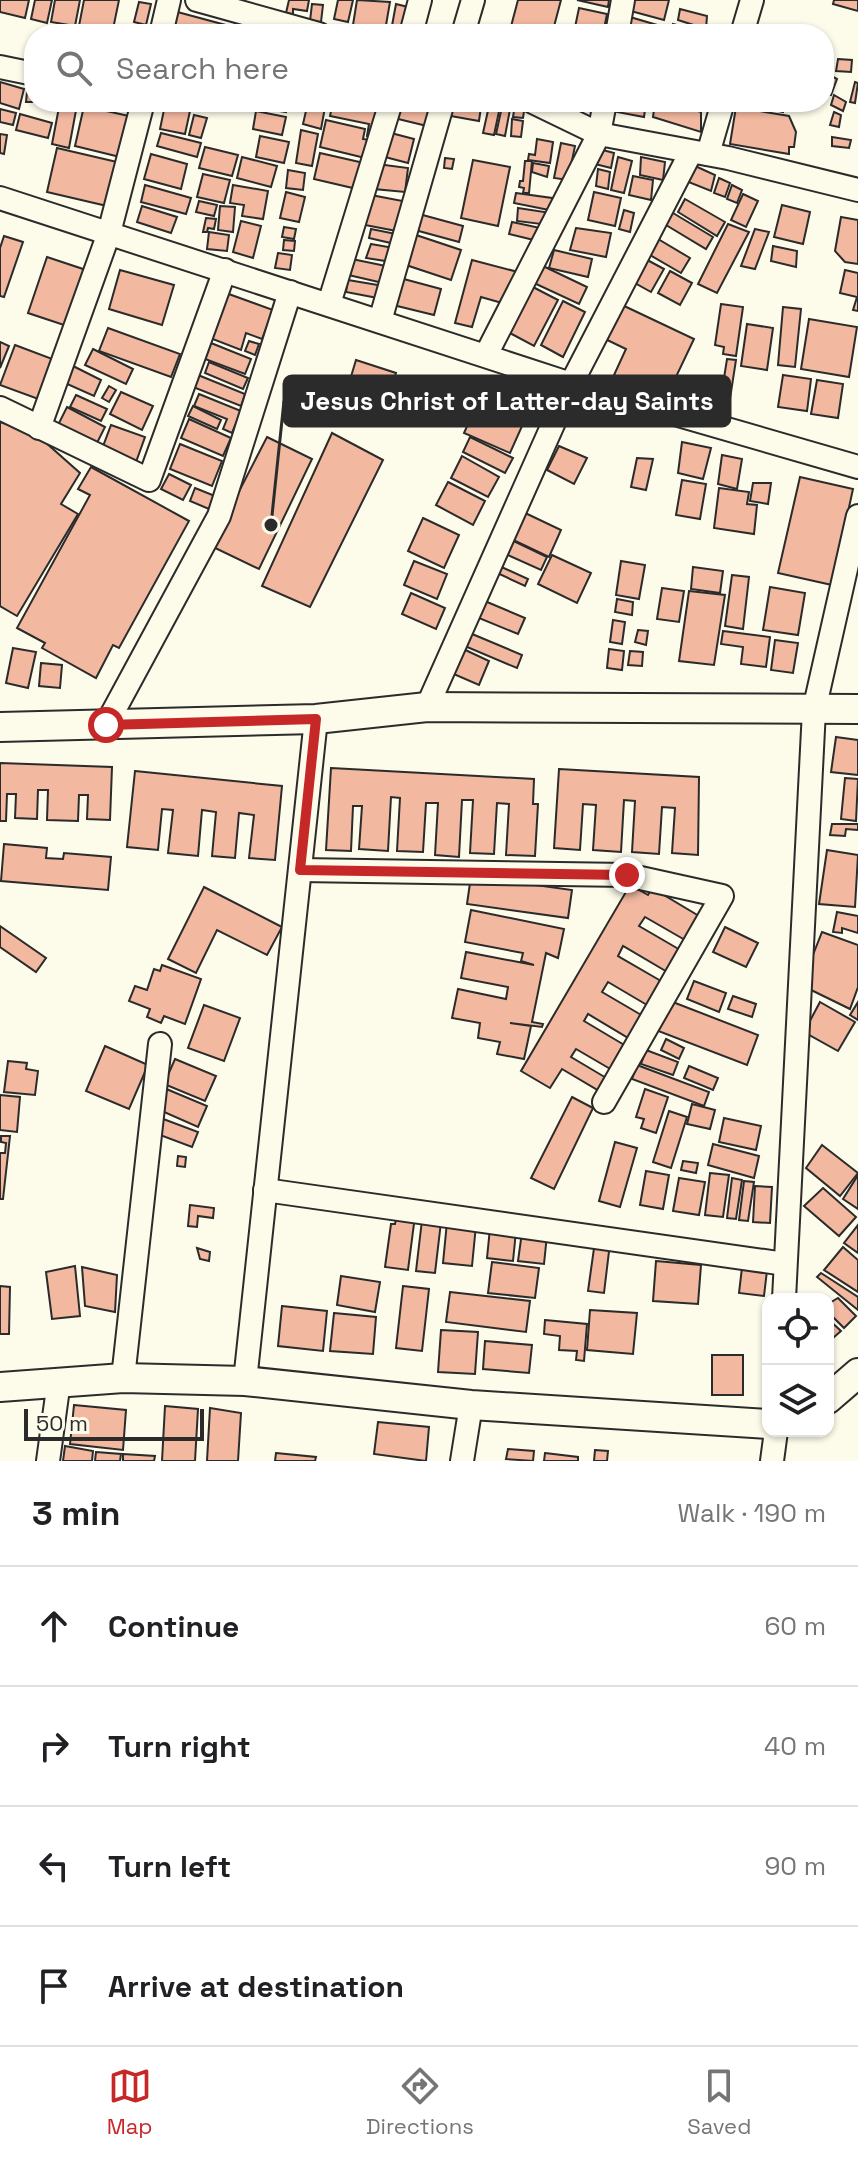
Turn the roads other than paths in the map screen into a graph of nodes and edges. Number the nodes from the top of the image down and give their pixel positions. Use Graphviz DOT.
graph roads {
  1 [pos="169,0"];
  2 [pos="197,0"];
  3 [pos="420,0"];
  4 [pos="473,0"];
  5 [pos="623,0"];
  6 [pos="752,0"];
  7 [pos="163,24"];
  8 [pos="283,24"];
  9 [pos="414,24"];
  10 [pos="466,24"];
  11 [pos="619,24"];
  12 [pos="745,24"];
  13 [pos="0,67"];
  14 [pos="24,72"];
  15 [pos="140,112"];
  16 [pos="388,112"];
  17 [pos="440,112"];
  18 [pos="554,112"];
  19 [pos="603,112"];
  20 [pos="718,112"];
  21 [pos="599,134"];
  22 [pos="699,153"];
  23 [pos="858,190"];
  24 [pos="0,198"];
  25 [pos="109,233"];
  26 [pos="225,270"];
  27 [pos="290,292"];
  28 [pos="329,304"];
  29 [pos="380,321"];
  30 [pos="486,355"];
  31 [pos="571,384"];
  32 [pos="0,408"];
  33 [pos="39,428"];
  34 [pos="858,467"];
  35 [pos="858,516"];
  36 [pos="427,707"];
  37 [pos="858,709"];
  38 [pos="814,710"];
  39 [pos="316,719"];
  40 [pos="106,725"];
  41 [pos="0,727"];
  42 [pos="300,870"];
  43 [pos="160,1044"];
  44 [pos="604,1102"];
  45 [pos="265,1190"];
  46 [pos="785,1264"];
  47 [pos="784,1293"];
  48 [pos="858,1373"];
  49 [pos="123,1378"];
  50 [pos="59,1381"];
  51 [pos="245,1381"];
  52 [pos="0,1387"];
  53 [pos="834,1394"];
  54 [pos="471,1405"];
  55 [pos="762,1424"];
  56 [pos="775,1437"];
  57 [pos="48,1461"];
  58 [pos="462,1461"];
  59 [pos="772,1461"];
  1 -- 7 [label="street"];
  2 -- 8 [label="street"];
  3 -- 9 [label="street"];
  4 -- 10 [label="street"];
  5 -- 11 [label="street"];
  6 -- 12 [label="street"];
  13 -- 14 [label="street"];
  15 -- 25 [label="street"];
  16 -- 28 [label="street"];
  17 -- 29 [label="street"];
  18 -- 21 [label="street"];
  19 -- 21 [label="street"];
  20 -- 22 [label="street"];
  21 -- 22 [label="street"];
  21 -- 30 [label="street"];
  22 -- 23 [label="street"];
  22 -- 31 [label="street"];
  24 -- 25 [label="street"];
  25 -- 26 [label="street"];
  25 -- 33 [label="street"];
  26 -- 27 [label="street"];
  26 -- 33 [label="street"];
  27 -- 28 [label="street"];
  27 -- 40 [label="street"];
  28 -- 29 [label="street"];
  29 -- 30 [label="street"];
  30 -- 31 [label="street"];
  31 -- 34 [label="street"];
  31 -- 36 [label="street"];
  32 -- 33 [label="street"];
  35 -- 38 [label="street"];
  36 -- 38 [label="street"];
  36 -- 39 [label="street"];
  37 -- 38 [label="street"];
  38 -- 46 [label="street"];
  39 -- 40 [label="street"];
  39 -- 42 [label="street"];
  40 -- 41 [label="street"];
  42 -- 44 [label="street"];
  42 -- 45 [label="street"];
  43 -- 49 [label="street"];
  45 -- 46 [label="street"];
  45 -- 51 [label="street"];
  46 -- 47 [label="street"];
  48 -- 53 [label="street"];
  49 -- 50 [label="street"];
  49 -- 51 [label="street"];
  50 -- 52 [label="street"];
  50 -- 57 [label="street"];
  51 -- 54 [label="street"];
  54 -- 55 [label="street"];
  54 -- 58 [label="street"];
  56 -- 59 [label="street"];
}
